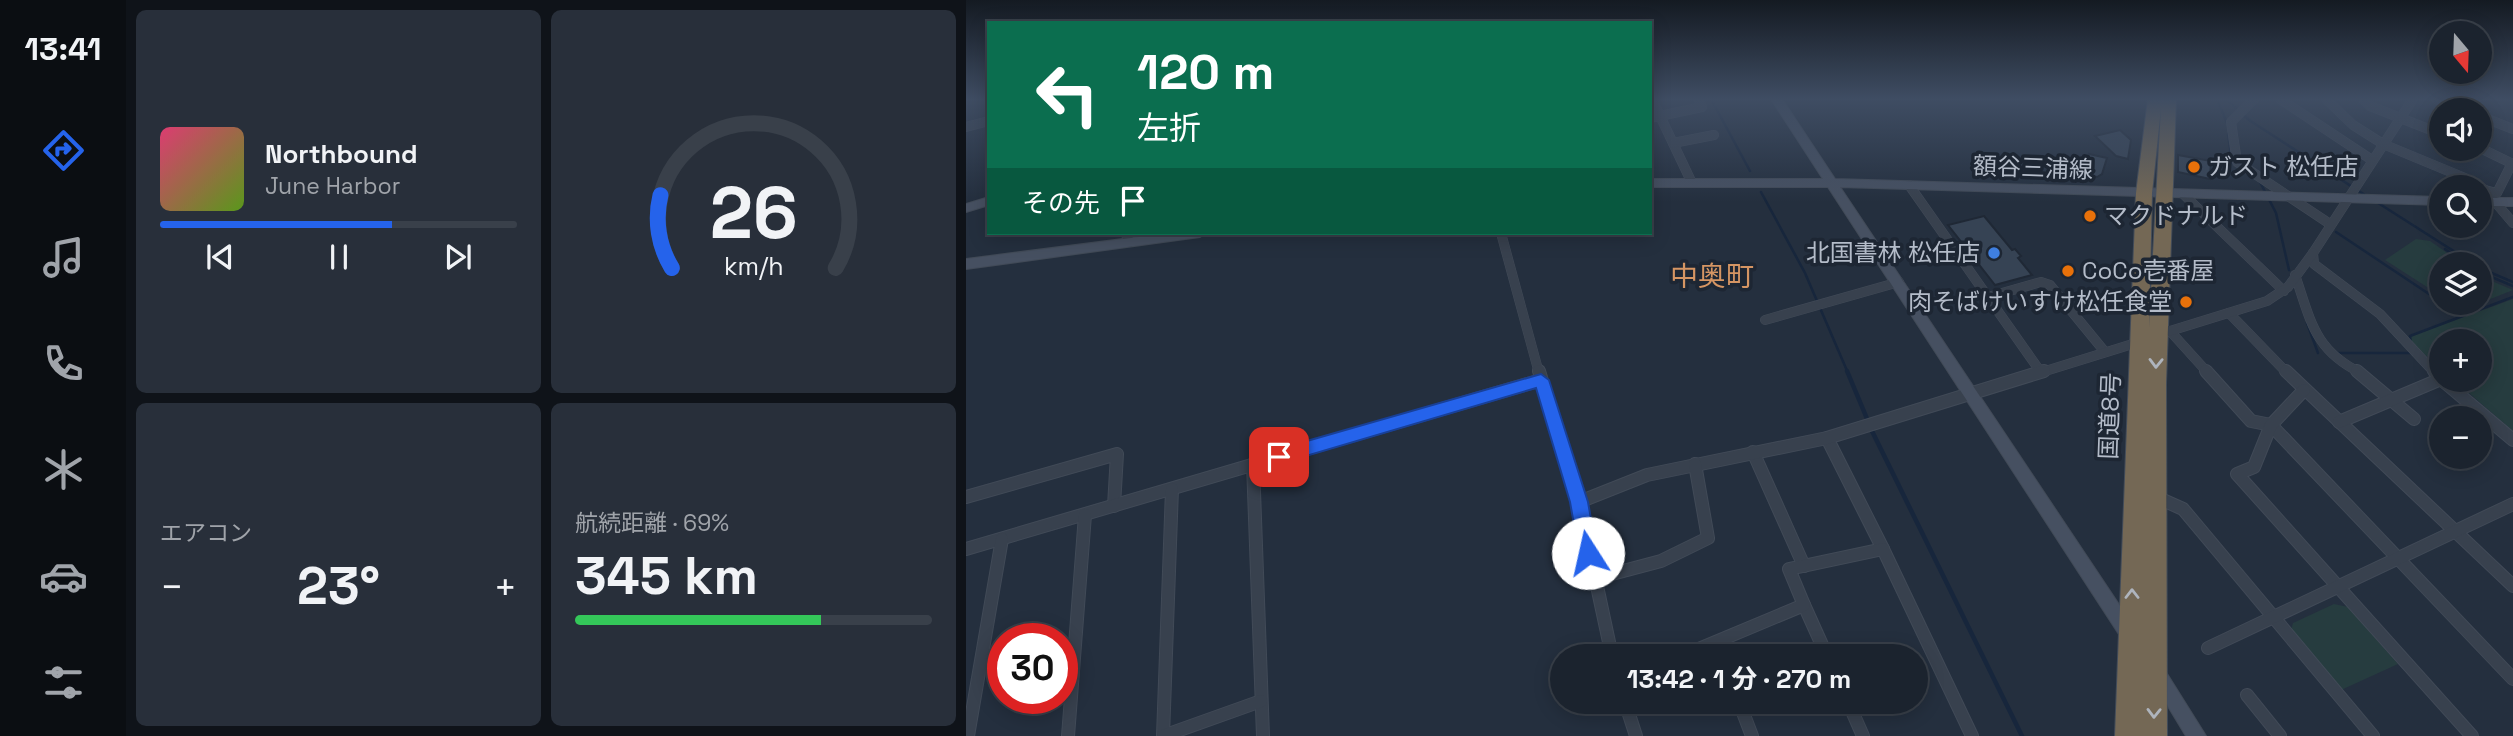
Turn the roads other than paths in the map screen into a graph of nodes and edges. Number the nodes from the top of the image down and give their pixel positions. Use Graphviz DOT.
graph roads {
  1 [pos="1669,133"];
  2 [pos="1798,133"];
  3 [pos="2158,133"];
  4 [pos="2167,133"];
  5 [pos="2233,133"];
  6 [pos="2332,133"];
  7 [pos="2366,133"];
  8 [pos="2390,133"];
  9 [pos="1714,135"];
  10 [pos="1674,143"];
  11 [pos="2383,144"];
  12 [pos="2492,154"];
  13 [pos="2372,160"];
  14 [pos="2512,163"];
  15 [pos="2458,175"];
  16 [pos="1691,181"];
  17 [pos="1652,183"];
  18 [pos="1830,183"];
  19 [pos="1909,185"];
  20 [pos="2350,191"];
  21 [pos="2163,193"];
  22 [pos="2492,194"];
  23 [pos="2291,198"];
  24 [pos="2429,201"];
  25 [pos="2492,201"];
  26 [pos="987,202"];
  27 [pos="2495,202"];
  28 [pos="2513,202"];
  29 [pos="966,208"];
  30 [pos="2513,223"];
  31 [pos="2330,224"];
  32 [pos="1164,235"];
  33 [pos="1503,235"];
  34 [pos="1128,237"];
  35 [pos="2313,253"];
  36 [pos="966,264"];
  37 [pos="2295,275"];
  38 [pos="1899,282"];
  39 [pos="2284,291"];
  40 [pos="1989,297"];
  41 [pos="2229,313"];
  42 [pos="1765,320"];
  43 [pos="2163,329"];
  44 [pos="2139,342"];
  45 [pos="2105,352"];
  46 [pos="2429,368"];
  47 [pos="2040,371"];
  48 [pos="1541,380"];
  49 [pos="2429,384"];
  50 [pos="2304,390"];
  51 [pos="1971,392"];
  52 [pos="2456,392"];
  53 [pos="2392,400"];
  54 [pos="2414,419"];
  55 [pos="2339,422"];
  56 [pos="2271,425"];
  57 [pos="1827,438"];
  58 [pos="2513,440"];
  59 [pos="1753,452"];
  60 [pos="1253,464"];
  61 [pos="1695,464"];
  62 [pos="1172,489"];
  63 [pos="966,497"];
  64 [pos="2156,497"];
  65 [pos="1579,502"];
  66 [pos="1114,506"];
  67 [pos="2512,507"];
  68 [pos="1085,515"];
  69 [pos="2457,532"];
  70 [pos="1002,539"];
  71 [pos="966,549"];
  72 [pos="1883,549"];
  73 [pos="2399,558"];
  74 [pos="1804,566"];
  75 [pos="1593,579"];
  76 [pos="2513,586"];
  77 [pos="2339,587"];
  78 [pos="1804,606"];
  79 [pos="2275,617"];
  80 [pos="2132,639"];
  81 [pos="1609,644"];
  82 [pos="1731,644"];
  83 [pos="1821,644"];
  84 [pos="2208,648"];
  85 [pos="2155,670"];
  86 [pos="2513,678"];
  87 [pos="2247,695"];
  88 [pos="1261,701"];
  89 [pos="1629,714"];
  90 [pos="1744,714"];
  91 [pos="1853,714"];
  92 [pos="968,736"];
  93 [pos="1068,736"];
  94 [pos="1163,736"];
  95 [pos="1263,736"];
  96 [pos="1636,736"];
  97 [pos="1752,736"];
  98 [pos="1863,736"];
  99 [pos="1972,736"];
  100 [pos="2128,736"];
  101 [pos="2154,736"];
  102 [pos="2197,736"];
  103 [pos="2280,736"];
  104 [pos="2373,736"];
  105 [pos="2472,736"];
  1 -- 10 [label="street"];
  2 -- 18 [label="street"];
  3 -- 21 [label="highway, 国道8号"];
  4 -- 21 [label="highway, 国道8号"];
  5 -- 23 [label="street"];
  6 -- 13 [label="street"];
  7 -- 11 [label="street"];
  8 -- 11 [label="street"];
  9 -- 10 [label="street"];
  10 -- 16 [label="street"];
  11 -- 13 [label="street"];
  11 -- 15 [label="street"];
  12 -- 14 [label="street"];
  13 -- 20 [label="street"];
  14 -- 22 [label="street"];
  16 -- 17 [label="street, 額谷三浦線"];
  16 -- 18 [label="street, 額谷三浦線"];
  18 -- 19 [label="street, 額谷三浦線"];
  18 -- 38 [label="street"];
  19 -- 21 [label="street, 額谷三浦線"];
  19 -- 40 [label="street"];
  20 -- 23 [label="street, 額谷三浦線"];
  20 -- 24 [label="street, 額谷三浦線"];
  20 -- 31 [label="street"];
  21 -- 23 [label="street, 額谷三浦線"];
  21 -- 39 [label="street"];
  21 -- 43 [label="highway, 国道8号"];
  21 -- 44 [label="highway, 国道8号"];
  23 -- 31 [label="street"];
  25 -- 27 [label="street"];
  26 -- 29 [label="street"];
  27 -- 28 [label="street"];
  27 -- 30 [label="street"];
  31 -- 35 [label="street"];
  32 -- 34 [label="street"];
  33 -- 48 [label="street"];
  34 -- 36 [label="street"];
  35 -- 37 [label="street"];
  35 -- 46 [label="street"];
  37 -- 39 [label="street"];
  37 -- 53 [label="street"];
  38 -- 42 [label="street"];
  38 -- 51 [label="street"];
  39 -- 41 [label="street"];
  40 -- 45 [label="street"];
  40 -- 47 [label="street"];
  41 -- 43 [label="street"];
  41 -- 50 [label="street"];
  43 -- 56 [label="street"];
  43 -- 64 [label="highway, 国道8号, one-way"];
  44 -- 45 [label="street"];
  80 -- 44 [label="highway, 国道8号, one-way"];
  45 -- 47 [label="street"];
  47 -- 51 [label="street"];
  48 -- 60 [label="street"];
  48 -- 65 [label="street"];
  49 -- 53 [label="street"];
  50 -- 55 [label="street"];
  50 -- 56 [label="street"];
  51 -- 57 [label="street"];
  51 -- 80 [label="street"];
  52 -- 58 [label="street"];
  53 -- 54 [label="street"];
  53 -- 55 [label="street"];
  55 -- 69 [label="street"];
  56 -- 73 [label="street"];
  56 -- 77 [label="street"];
  57 -- 59 [label="street"];
  57 -- 72 [label="street"];
  59 -- 61 [label="street"];
  59 -- 74 [label="street"];
  60 -- 62 [label="street"];
  60 -- 88 [label="street"];
  61 -- 65 [label="street"];
  61 -- 75 [label="street"];
  62 -- 66 [label="street"];
  62 -- 94 [label="street"];
  63 -- 66 [label="street"];
  64 -- 79 [label="street"];
  64 -- 85 [label="highway, 国道8号"];
  65 -- 75 [label="street"];
  66 -- 68 [label="street"];
  67 -- 69 [label="street"];
  68 -- 70 [label="street"];
  68 -- 93 [label="street"];
  69 -- 73 [label="street"];
  69 -- 76 [label="street"];
  70 -- 71 [label="street"];
  70 -- 92 [label="street"];
  72 -- 74 [label="street"];
  72 -- 99 [label="street"];
  73 -- 77 [label="street"];
  73 -- 86 [label="street"];
  74 -- 78 [label="street"];
  75 -- 81 [label="street"];
  77 -- 79 [label="street"];
  77 -- 105 [label="street"];
  78 -- 82 [label="street"];
  78 -- 83 [label="street"];
  79 -- 84 [label="street"];
  79 -- 104 [label="street"];
  80 -- 85 [label="street"];
  80 -- 100 [label="highway, 国道8号"];
  85 -- 101 [label="highway, 国道8号, one-way"];
  85 -- 102 [label="street"];
  87 -- 103 [label="street"];
  88 -- 94 [label="street"];
  88 -- 95 [label="street"];
  89 -- 96 [label="street"];
  90 -- 97 [label="street"];
  91 -- 98 [label="street"];
}
